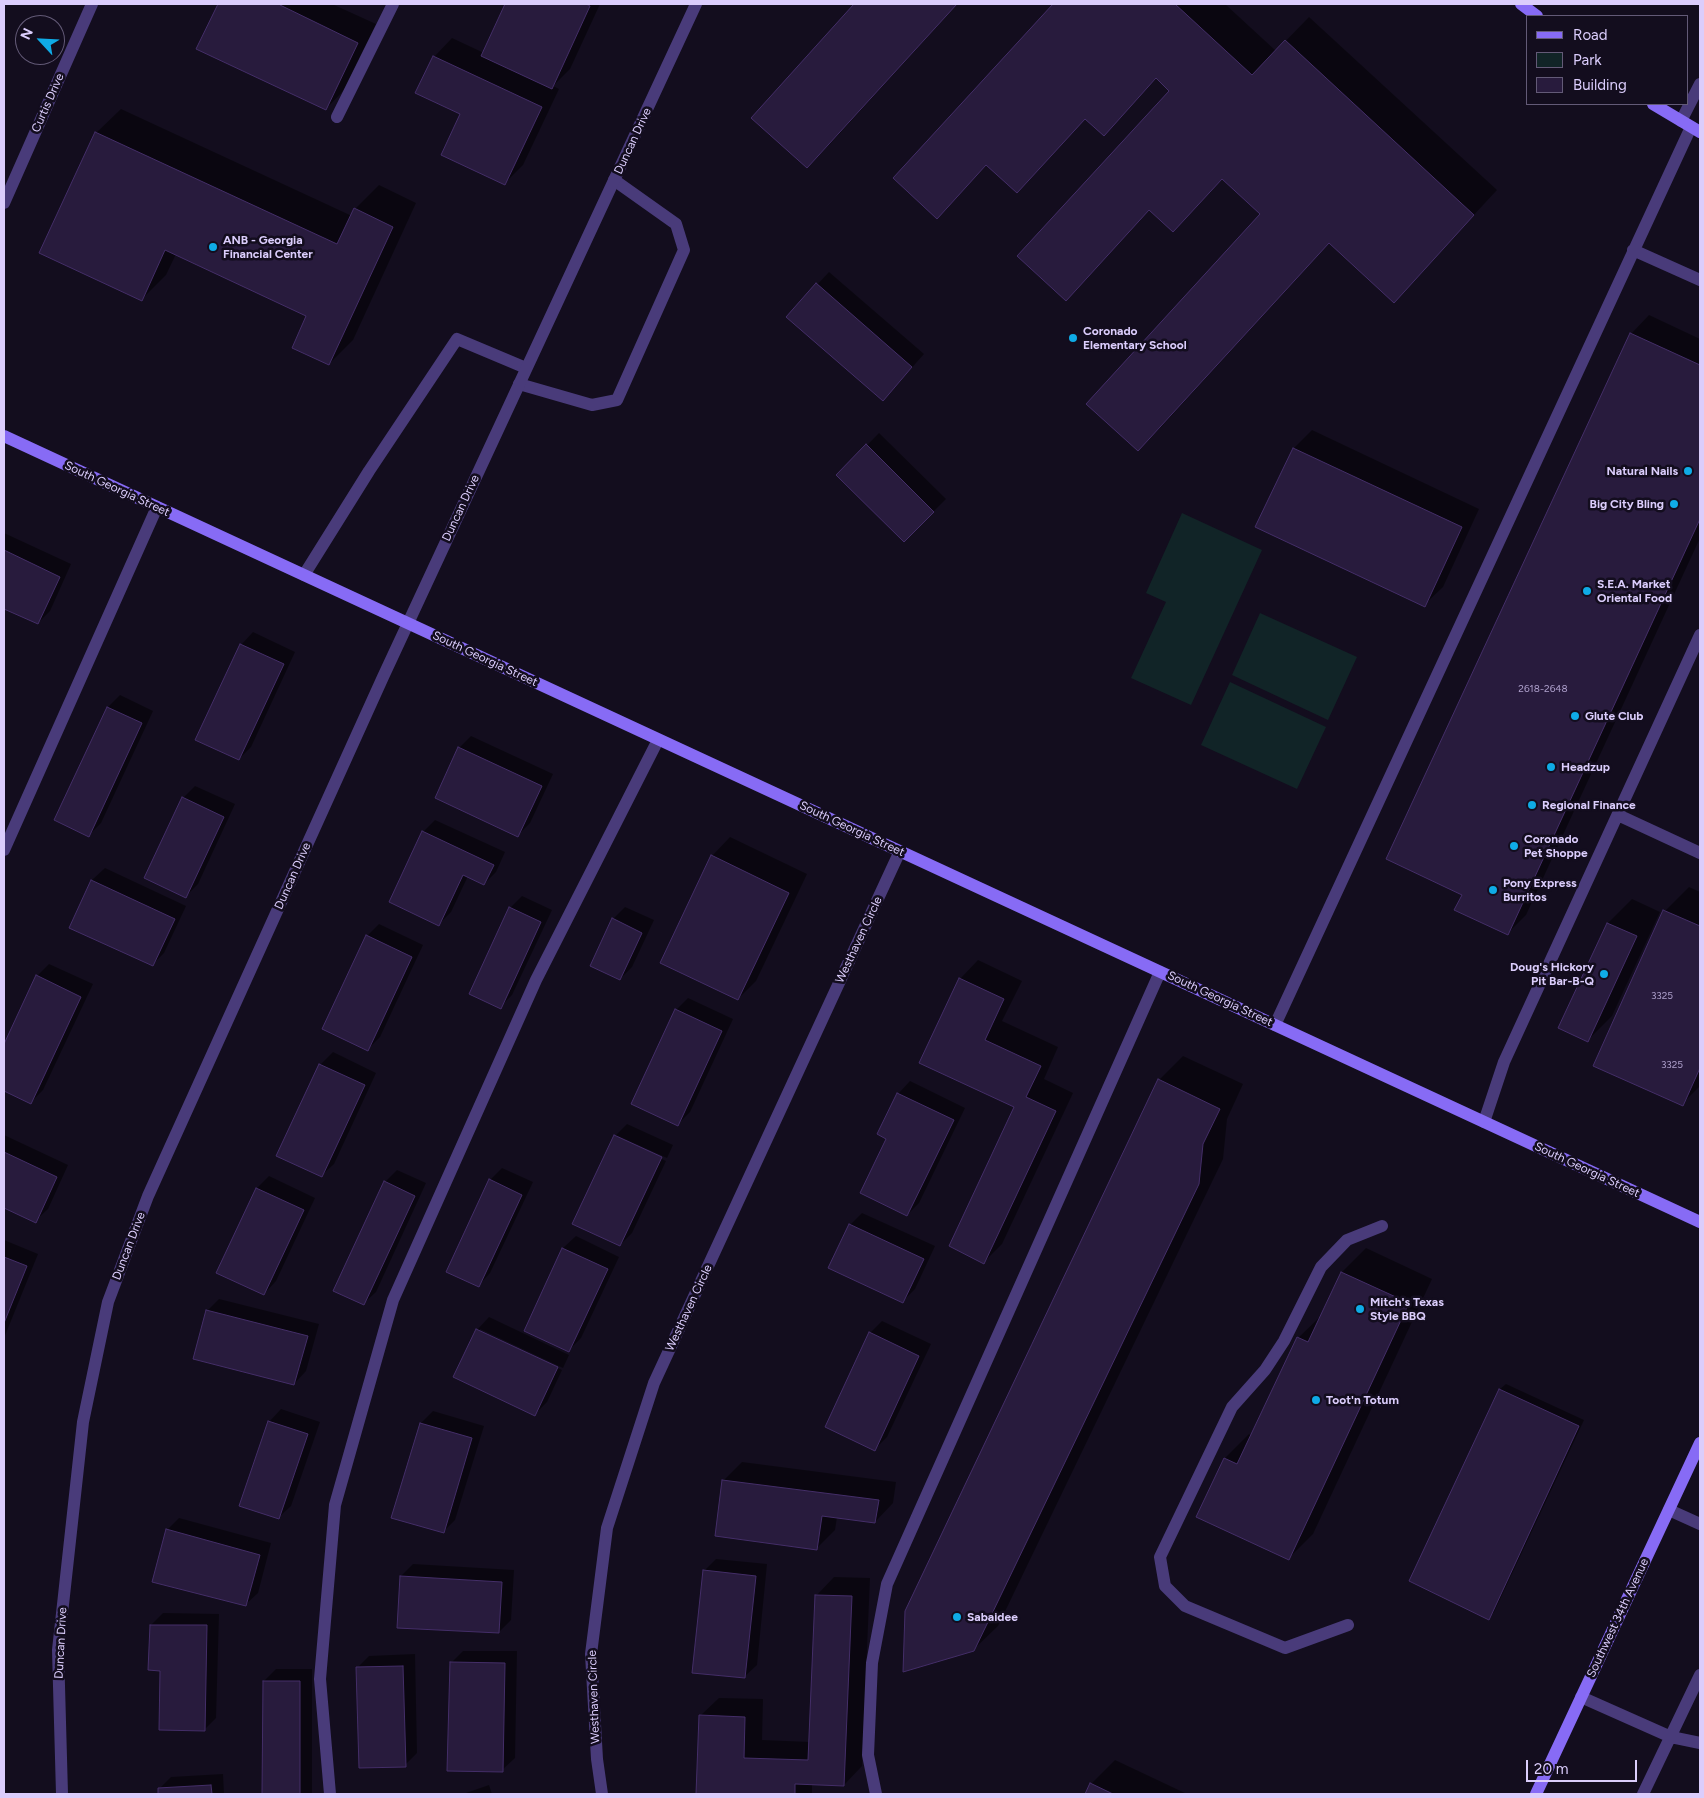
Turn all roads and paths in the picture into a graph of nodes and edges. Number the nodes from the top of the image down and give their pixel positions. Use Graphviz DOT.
graph roads {
  1 [pos="92,4"];
  2 [pos="393,4"];
  3 [pos="696,4"];
  4 [pos="1521,4"];
  5 [pos="1536,15"];
  6 [pos="1700,84"];
  7 [pos="1655,105"];
  8 [pos="337,117"];
  9 [pos="1690,127"];
  10 [pos="614,180"];
  11 [pos="4,203"];
  12 [pos="1633,250"];
  13 [pos="1700,280"];
  14 [pos="526,368"];
  15 [pos="519,384"];
  16 [pos="4,436"];
  17 [pos="157,507"];
  18 [pos="304,575"];
  19 [pos="408,623"];
  20 [pos="1700,635"];
  21 [pos="658,740"];
  22 [pos="1618,815"];
  23 [pos="4,850"];
  24 [pos="900,851"];
  25 [pos="1700,853"];
  26 [pos="1160,972"];
  27 [pos="1275,1025"];
  28 [pos="1484,1122"];
  29 [pos="1699,1219"];
  30 [pos="1382,1226"];
  31 [pos="1700,1442"];
  32 [pos="1669,1510"];
  33 [pos="1700,1524"];
  34 [pos="1348,1625"];
  35 [pos="1700,1675"];
  36 [pos="1582,1697"];
  37 [pos="1671,1737"];
  38 [pos="1700,1743"];
  39 [pos="62,1794"];
  40 [pos="330,1794"];
  41 [pos="602,1794"];
  42 [pos="876,1794"];
  43 [pos="1536,1794"];
  44 [pos="1643,1794"];
  1 -- 11 [label="street, Curtis Drive"];
  2 -- 8 [label="street"];
  3 -- 10 [label="street, Duncan Drive"];
  4 -- 5 [label="main road"];
  6 -- 9 [label="street"];
  7 -- 9 [label="main road"];
  9 -- 12 [label="street"];
  10 -- 14 [label="street, Duncan Drive"];
  10 -- 15 [label="street"];
  12 -- 13 [label="street"];
  12 -- 27 [label="street"];
  14 -- 15 [label="street, Duncan Drive"];
  14 -- 18 [label="street"];
  15 -- 19 [label="street, Duncan Drive"];
  16 -- 17 [label="main road, South Georgia Street"];
  17 -- 18 [label="main road, South Georgia Street"];
  17 -- 23 [label="street"];
  18 -- 19 [label="main road, South Georgia Street"];
  19 -- 21 [label="main road, South Georgia Street"];
  19 -- 39 [label="street, Duncan Drive"];
  20 -- 22 [label="street"];
  21 -- 24 [label="main road, South Georgia Street"];
  21 -- 40 [label="street"];
  22 -- 25 [label="street"];
  22 -- 28 [label="street"];
  24 -- 26 [label="main road, South Georgia Street"];
  24 -- 41 [label="street, Westhaven Circle"];
  26 -- 27 [label="main road, South Georgia Street"];
  26 -- 42 [label="street"];
  27 -- 28 [label="main road, South Georgia Street"];
  28 -- 29 [label="main road, South Georgia Street"];
  30 -- 34 [label="street"];
  31 -- 32 [label="main road, Southwest 34th Avenue"];
  32 -- 33 [label="street"];
  32 -- 36 [label="main road, Southwest 34th Avenue"];
  35 -- 37 [label="street"];
  36 -- 37 [label="street"];
  36 -- 43 [label="main road, Southwest 34th Avenue"];
  37 -- 38 [label="street"];
  37 -- 44 [label="street"];
}
